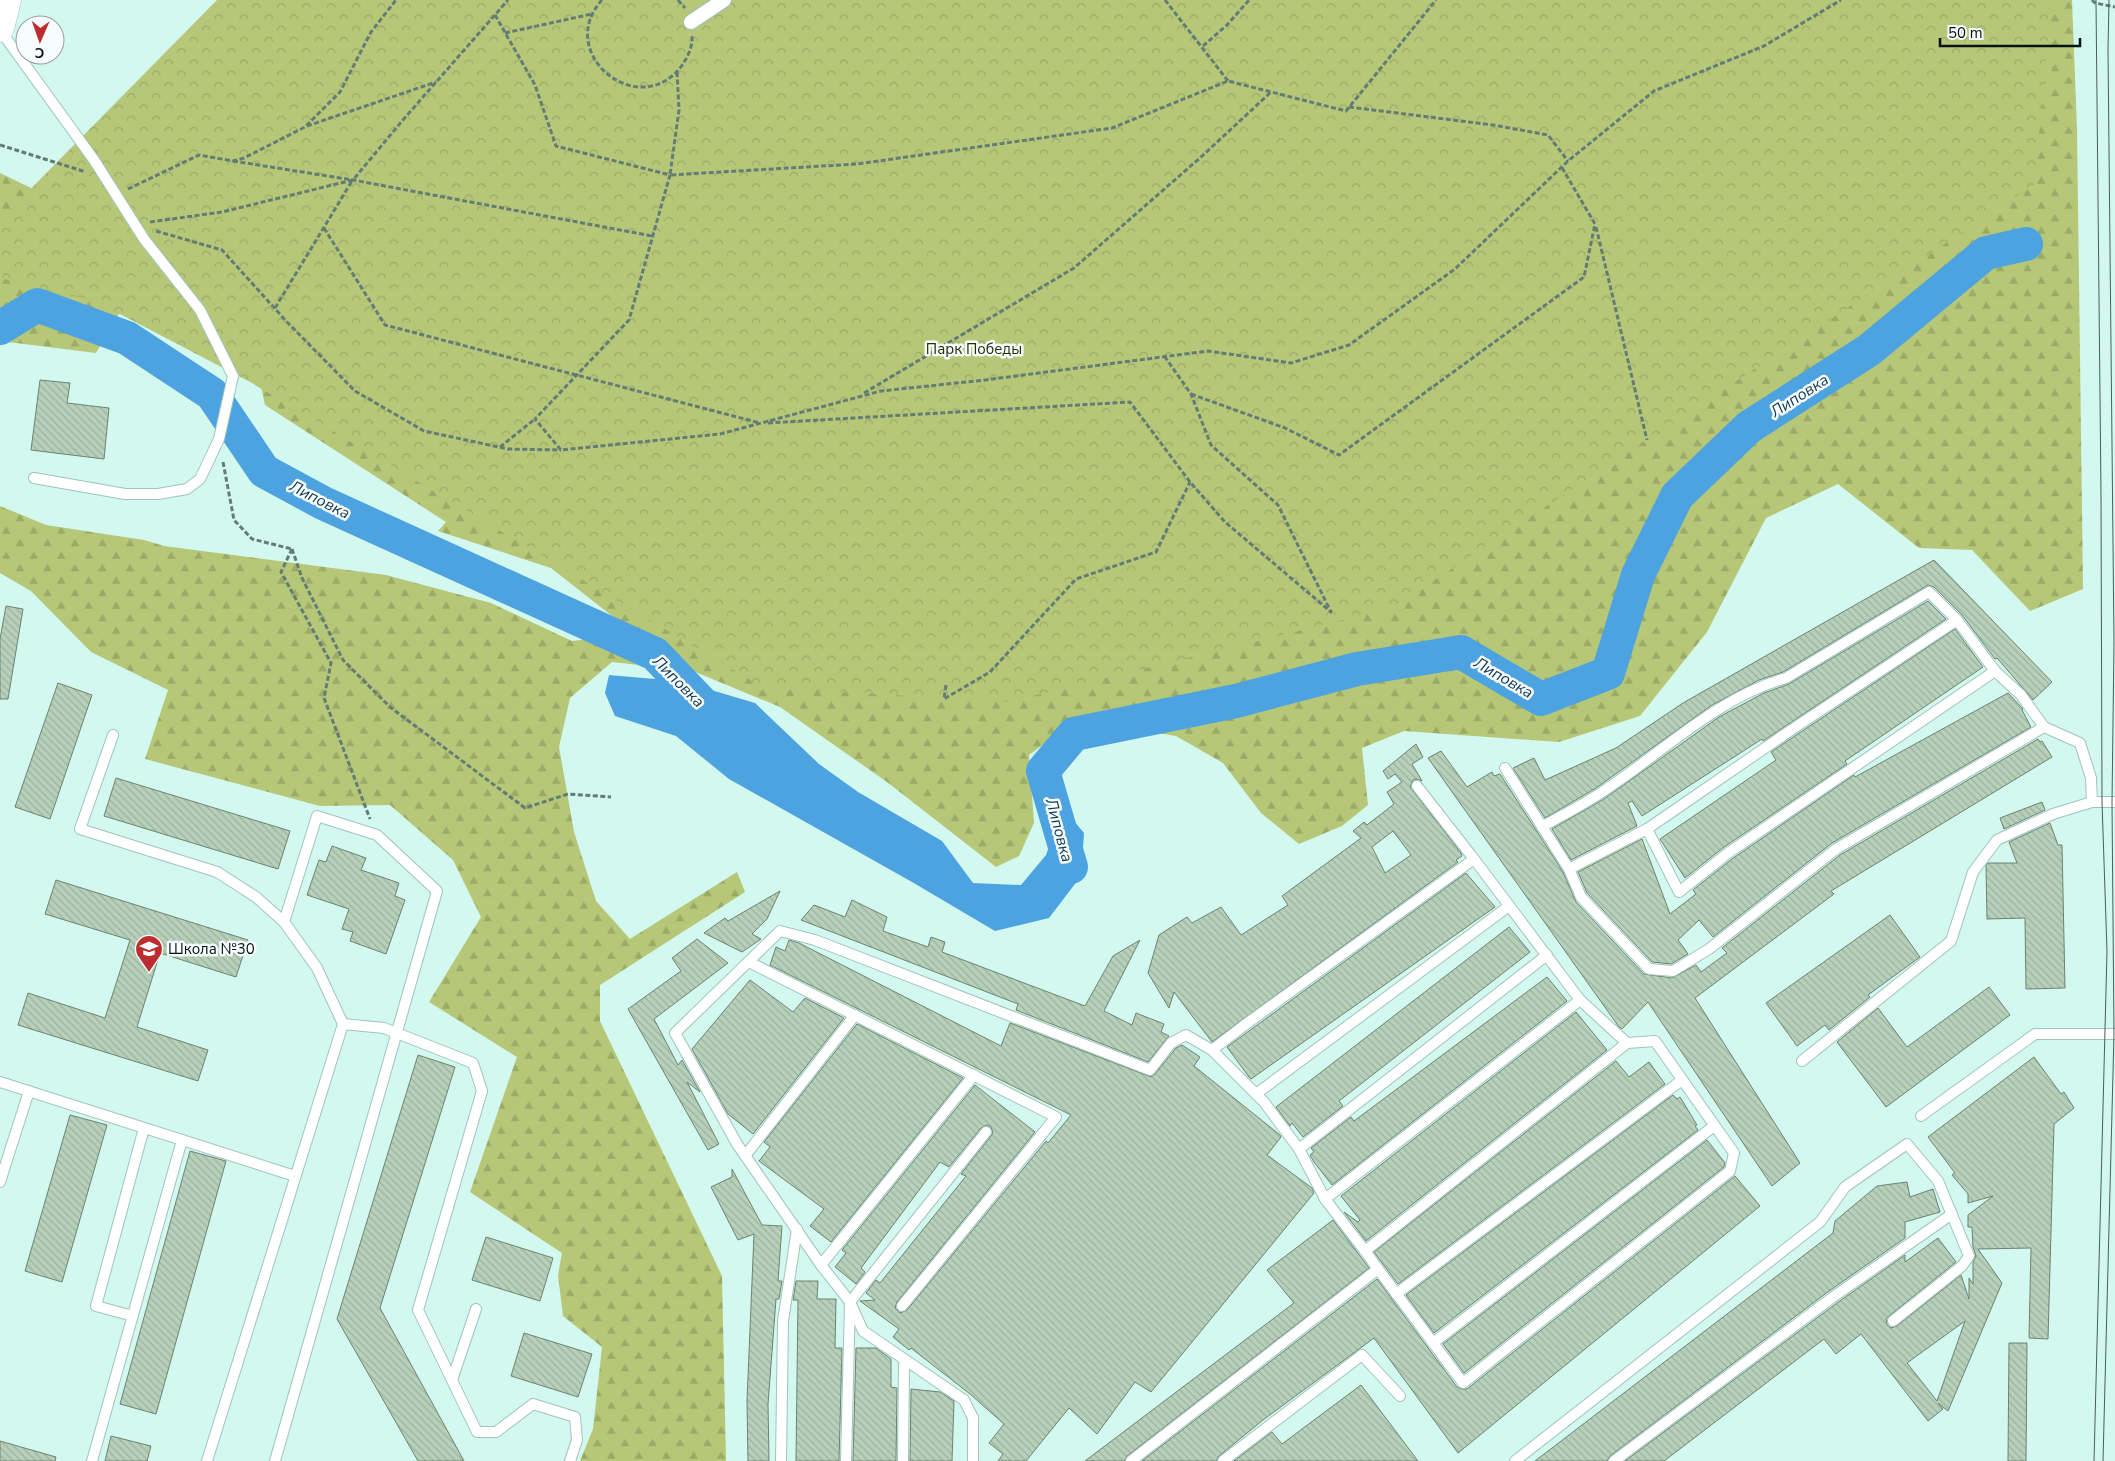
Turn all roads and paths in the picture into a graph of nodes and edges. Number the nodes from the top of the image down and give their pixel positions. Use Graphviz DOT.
graph roads {
  1 [pos="7,0"];
  2 [pos="396,0"];
  3 [pos="508,0"];
  4 [pos="602,0"];
  5 [pos="724,0"];
  6 [pos="1165,0"];
  7 [pos="1249,0"];
  8 [pos="1436,0"];
  9 [pos="1841,0"];
  10 [pos="2092,0"];
  11 [pos="2115,8"];
  12 [pos="593,14"];
  13 [pos="495,15"];
  14 [pos="691,22"];
  15 [pos="0,29"];
  16 [pos="505,33"];
  17 [pos="1203,46"];
  18 [pos="1228,81"];
  19 [pos="437,82"];
  20 [pos="1271,92"];
  21 [pos="1349,107"];
  22 [pos="305,127"];
  23 [pos="0,145"];
  24 [pos="233,161"];
  25 [pos="1568,161"];
  26 [pos="1562,166"];
  27 [pos="670,175"];
  28 [pos="106,179"];
  29 [pos="353,180"];
  30 [pos="116,195"];
  31 [pos="135,224"];
  32 [pos="1595,224"];
  33 [pos="324,228"];
  34 [pos="652,236"];
  35 [pos="274,308"];
  36 [pos="1165,357"];
  37 [pos="577,375"];
  38 [pos="1190,394"];
  39 [pos="859,396"];
  40 [pos="535,419"];
  41 [pos="762,423"];
  42 [pos="219,438"];
  43 [pos="1647,440"];
  44 [pos="500,447"];
  45 [pos="561,450"];
  46 [pos="34,478"];
  47 [pos="1190,482"];
  48 [pos="292,549"];
  49 [pos="1957,620"];
  50 [pos="1995,671"];
  51 [pos="946,685"];
  52 [pos="2044,728"];
  53 [pos="113,735"];
  54 [pos="1506,768"];
  55 [pos="1417,786"];
  56 [pos="610,797"];
  57 [pos="2092,802"];
  58 [pos="2115,802"];
  59 [pos="1542,827"];
  60 [pos="1648,828"];
  61 [pos="377,835"];
  62 [pos="1474,858"];
  63 [pos="1569,869"];
  64 [pos="1509,906"];
  65 [pos="284,922"];
  66 [pos="1547,955"];
  67 [pos="749,962"];
  68 [pos="1580,1000"];
  69 [pos="855,1015"];
  70 [pos="343,1024"];
  71 [pos="397,1032"];
  72 [pos="2115,1034"];
  73 [pos="1628,1044"];
  74 [pos="1212,1050"];
  75 [pos="1802,1061"];
  76 [pos="974,1075"];
  77 [pos="1682,1080"];
  78 [pos="0,1082"];
  79 [pos="29,1091"];
  80 [pos="1256,1094"];
  81 [pos="1921,1116"];
  82 [pos="1714,1126"];
  83 [pos="144,1128"];
  84 [pos="986,1132"];
  85 [pos="182,1140"];
  86 [pos="1299,1149"];
  87 [pos="745,1156"];
  88 [pos="296,1176"];
  89 [pos="0,1182"];
  90 [pos="1325,1199"];
  91 [pos="1952,1214"];
  92 [pos="797,1229"];
  93 [pos="1366,1251"];
  94 [pos="821,1265"];
  95 [pos="1378,1269"];
  96 [pos="1396,1294"];
  97 [pos="850,1302"];
  98 [pos="902,1306"];
  99 [pos="476,1309"];
  100 [pos="133,1316"];
  101 [pos="1893,1321"];
  102 [pos="1433,1343"];
  103 [pos="904,1366"];
  104 [pos="452,1380"];
  105 [pos="1400,1396"];
  106 [pos="92,1461"];
  107 [pos="207,1461"];
  108 [pos="275,1461"];
  109 [pos="570,1461"];
  110 [pos="781,1461"];
  111 [pos="846,1461"];
  112 [pos="903,1461"];
  113 [pos="973,1461"];
  114 [pos="1131,1461"];
  115 [pos="1223,1461"];
  116 [pos="1515,1461"];
  117 [pos="1614,1461"];
  1 -- 15 [label="main road"];
  2 -- 22 [label="path"];
  3 -- 13 [label="path"];
  4 -- 12 [label="path"];
  5 -- 14 [label="street"];
  6 -- 17 [label="path"];
  7 -- 17 [label="path"];
  8 -- 21 [label="path"];
  9 -- 25 [label="path"];
  10 -- 11 [label="path"];
  12 -- 16 [label="path"];
  12 -- 27 [label="path"];
  13 -- 16 [label="path"];
  13 -- 19 [label="path"];
  15 -- 28 [label="lane"];
  16 -- 27 [label="path"];
  17 -- 18 [label="path"];
  18 -- 20 [label="path"];
  18 -- 27 [label="path"];
  19 -- 22 [label="path"];
  19 -- 29 [label="path"];
  20 -- 21 [label="path"];
  20 -- 39 [label="path"];
  21 -- 25 [label="path"];
  22 -- 24 [label="path"];
  23 -- 28 [label="path"];
  24 -- 29 [label="path"];
  24 -- 30 [label="path"];
  25 -- 26 [label="path"];
  26 -- 32 [label="path"];
  26 -- 36 [label="path"];
  27 -- 34 [label="path"];
  28 -- 30 [label="lane"];
  29 -- 31 [label="path"];
  29 -- 33 [label="path"];
  29 -- 34 [label="path"];
  30 -- 31 [label="lane"];
  31 -- 35 [label="path"];
  31 -- 42 [label="lane"];
  32 -- 38 [label="path"];
  32 -- 43 [label="path"];
  33 -- 35 [label="path"];
  33 -- 37 [label="path"];
  34 -- 37 [label="path"];
  35 -- 44 [label="path"];
  36 -- 38 [label="path"];
  36 -- 39 [label="path"];
  37 -- 40 [label="path"];
  37 -- 41 [label="path"];
  38 -- 47 [label="path"];
  39 -- 41 [label="path"];
  40 -- 44 [label="path"];
  40 -- 45 [label="path"];
  41 -- 45 [label="path"];
  41 -- 47 [label="path"];
  42 -- 46 [label="lane"];
  42 -- 48 [label="path"];
  44 -- 45 [label="path"];
  47 -- 51 [label="path"];
  48 -- 56 [label="path"];
  48 -- 61 [label="path"];
  49 -- 50 [label="lane"];
  49 -- 59 [label="lane"];
  49 -- 60 [label="lane"];
  50 -- 52 [label="lane"];
  50 -- 60 [label="lane"];
  52 -- 57 [label="lane"];
  52 -- 63 [label="lane"];
  53 -- 65 [label="lane"];
  54 -- 59 [label="lane"];
  55 -- 62 [label="lane"];
  57 -- 58 [label="lane"];
  57 -- 75 [label="lane"];
  59 -- 63 [label="lane"];
  60 -- 63 [label="lane"];
  61 -- 65 [label="lane"];
  61 -- 71 [label="lane"];
  62 -- 64 [label="lane"];
  62 -- 74 [label="lane"];
  64 -- 66 [label="lane"];
  64 -- 80 [label="lane"];
  65 -- 70 [label="lane"];
  66 -- 68 [label="lane"];
  66 -- 86 [label="lane"];
  67 -- 69 [label="lane"];
  67 -- 74 [label="lane"];
  67 -- 87 [label="lane"];
  68 -- 73 [label="lane"];
  68 -- 90 [label="lane"];
  69 -- 76 [label="lane"];
  69 -- 87 [label="lane"];
  70 -- 71 [label="lane"];
  70 -- 88 [label="lane"];
  71 -- 104 [label="lane"];
  71 -- 108 [label="lane"];
  72 -- 81 [label="lane"];
  73 -- 77 [label="lane"];
  73 -- 93 [label="lane"];
  74 -- 80 [label="lane"];
  76 -- 94 [label="lane"];
  76 -- 98 [label="lane"];
  77 -- 82 [label="lane"];
  77 -- 96 [label="lane"];
  78 -- 79 [label="lane"];
  79 -- 83 [label="lane"];
  79 -- 89 [label="lane"];
  80 -- 86 [label="lane"];
  82 -- 102 [label="lane"];
  82 -- 102 [label="lane"];
  83 -- 85 [label="lane"];
  83 -- 100 [label="lane"];
  84 -- 97 [label="lane"];
  85 -- 88 [label="lane"];
  85 -- 100 [label="lane"];
  86 -- 90 [label="lane"];
  87 -- 92 [label="lane"];
  88 -- 107 [label="lane"];
  90 -- 93 [label="lane"];
  91 -- 101 [label="lane"];
  91 -- 116 [label="lane"];
  91 -- 117 [label="lane"];
  92 -- 94 [label="lane"];
  92 -- 110 [label="lane"];
  93 -- 95 [label="lane"];
  94 -- 97 [label="lane"];
  95 -- 96 [label="lane"];
  95 -- 114 [label="lane"];
  96 -- 102 [label="lane"];
  97 -- 111 [label="lane"];
  97 -- 113 [label="lane"];
  99 -- 104 [label="lane"];
  100 -- 106 [label="lane"];
  103 -- 112 [label="lane"];
  104 -- 109 [label="lane"];
  105 -- 115 [label="lane"];
}
